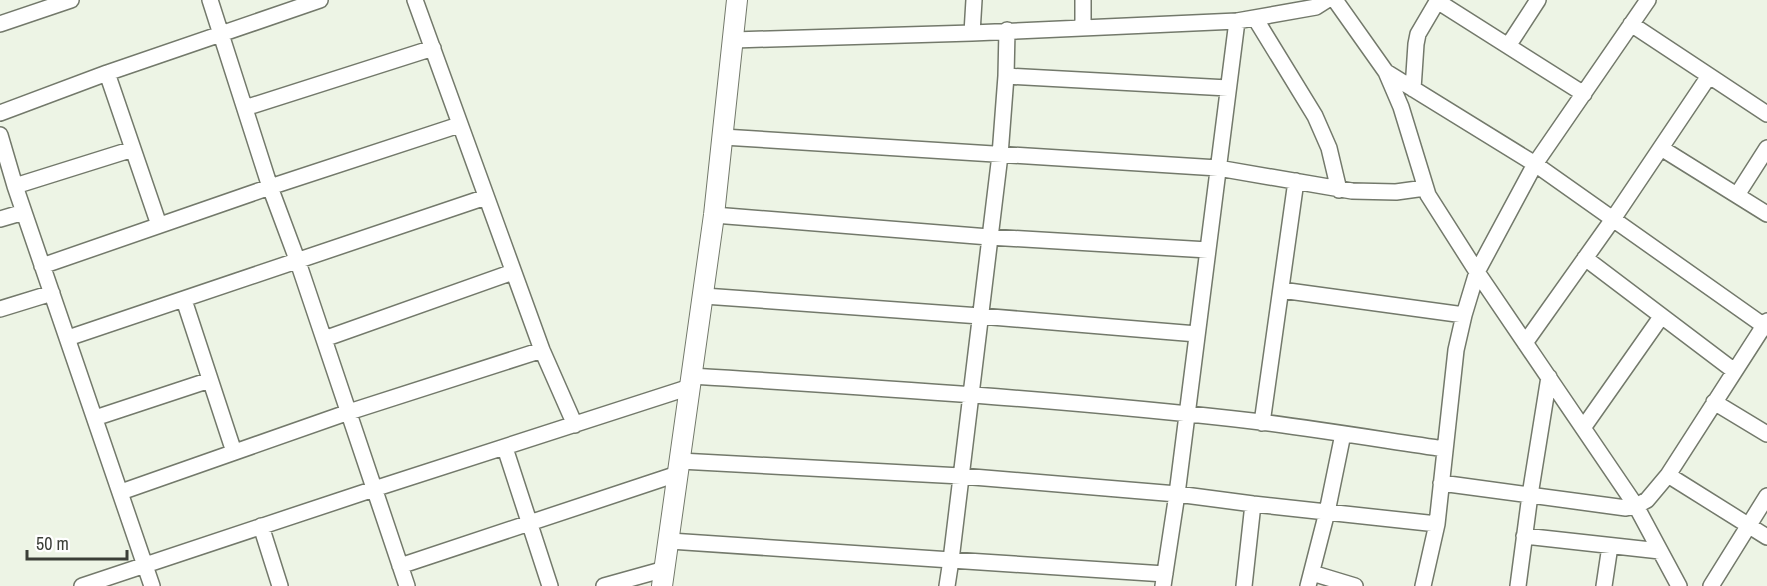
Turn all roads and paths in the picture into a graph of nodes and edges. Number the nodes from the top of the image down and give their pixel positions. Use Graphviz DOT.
graph roads {
  1 [pos="71,0"];
  2 [pos="210,0"];
  3 [pos="320,0"];
  4 [pos="415,0"];
  5 [pos="737,0"];
  6 [pos="974,0"];
  7 [pos="1083,0"];
  8 [pos="1327,0"];
  9 [pos="1335,0"];
  10 [pos="1538,0"];
  11 [pos="1648,0"];
  12 [pos="1438,1"];
  13 [pos="1255,18"];
  14 [pos="1237,21"];
  15 [pos="0,24"];
  16 [pos="1631,24"];
  17 [pos="1083,27"];
  18 [pos="1007,30"];
  19 [pos="220,33"];
  20 [pos="972,33"];
  21 [pos="734,40"];
  22 [pos="1508,46"];
  23 [pos="433,48"];
  24 [pos="1386,72"];
  25 [pos="107,73"];
  26 [pos="1006,76"];
  27 [pos="1709,76"];
  28 [pos="1228,88"];
  29 [pos="1413,90"];
  30 [pos="1584,94"];
  31 [pos="245,108"];
  32 [pos="0,113"];
  33 [pos="1767,114"];
  34 [pos="459,125"];
  35 [pos="0,135"];
  36 [pos="723,137"];
  37 [pos="1661,148"];
  38 [pos="1767,148"];
  39 [pos="133,149"];
  40 [pos="1000,155"];
  41 [pos="1535,164"];
  42 [pos="1218,168"];
  43 [pos="1296,181"];
  44 [pos="15,186"];
  45 [pos="270,187"];
  46 [pos="1425,188"];
  47 [pos="1340,190"];
  48 [pos="1737,195"];
  49 [pos="486,197"];
  50 [pos="24,212"];
  51 [pos="1767,214"];
  52 [pos="714,215"];
  53 [pos="0,219"];
  54 [pos="1612,219"];
  55 [pos="159,225"];
  56 [pos="989,237"];
  57 [pos="1208,250"];
  58 [pos="1585,258"];
  59 [pos="298,262"];
  60 [pos="42,266"];
  61 [pos="513,272"];
  62 [pos="1477,272"];
  63 [pos="1281,290"];
  64 [pos="52,293"];
  65 [pos="704,296"];
  66 [pos="184,300"];
  67 [pos="0,309"];
  68 [pos="1464,315"];
  69 [pos="980,316"];
  70 [pos="1661,317"];
  71 [pos="1766,325"];
  72 [pos="1197,334"];
  73 [pos="68,338"];
  74 [pos="324,339"];
  75 [pos="1525,343"];
  76 [pos="542,350"];
  77 [pos="1733,370"];
  78 [pos="1549,377"];
  79 [pos="210,380"];
  80 [pos="691,381"];
  81 [pos="971,394"];
  82 [pos="1714,402"];
  83 [pos="349,412"];
  84 [pos="1187,415"];
  85 [pos="95,418"];
  86 [pos="1262,423"];
  87 [pos="575,425"];
  88 [pos="1583,428"];
  89 [pos="1343,434"];
  90 [pos="1767,434"];
  91 [pos="505,448"];
  92 [pos="1445,449"];
  93 [pos="234,452"];
  94 [pos="679,467"];
  95 [pos="1668,475"];
  96 [pos="961,476"];
  97 [pos="1441,483"];
  98 [pos="374,489"];
  99 [pos="121,492"];
  100 [pos="1177,494"];
  101 [pos="1530,495"];
  102 [pos="1767,496"];
  103 [pos="1253,504"];
  104 [pos="1636,507"];
  105 [pos="1328,512"];
  106 [pos="529,524"];
  107 [pos="1437,524"];
  108 [pos="1749,525"];
  109 [pos="261,526"];
  110 [pos="1524,536"];
  111 [pos="1767,537"];
  112 [pos="670,541"];
  113 [pos="1610,546"];
  114 [pos="1660,551"];
  115 [pos="951,560"];
  116 [pos="146,565"];
  117 [pos="400,566"];
  118 [pos="664,578"];
  119 [pos="1310,579"];
  120 [pos="1164,580"];
  121 [pos="82,586"];
  122 [pos="152,586"];
  123 [pos="280,586"];
  124 [pos="407,586"];
  125 [pos="550,586"];
  126 [pos="604,586"];
  127 [pos="947,586"];
  128 [pos="1244,586"];
  129 [pos="1355,586"];
  130 [pos="1424,586"];
  131 [pos="1518,586"];
  132 [pos="1604,586"];
  133 [pos="1679,586"];
  134 [pos="1711,586"];
  1 -- 15 [label="street"];
  2 -- 19 [label="street"];
  3 -- 19 [label="street"];
  4 -- 23 [label="street"];
  5 -- 21 [label="main road"];
  6 -- 20 [label="street"];
  7 -- 17 [label="street"];
  8 -- 13 [label="street"];
  9 -- 24 [label="street"];
  10 -- 22 [label="street"];
  11 -- 16 [label="street"];
  12 -- 22 [label="street"];
  12 -- 29 [label="street"];
  13 -- 14 [label="street"];
  13 -- 47 [label="street"];
  14 -- 17 [label="street"];
  14 -- 28 [label="street"];
  16 -- 27 [label="street"];
  16 -- 30 [label="street"];
  17 -- 18 [label="street"];
  18 -- 20 [label="street"];
  18 -- 26 [label="street"];
  19 -- 25 [label="street"];
  19 -- 31 [label="street"];
  20 -- 21 [label="street"];
  21 -- 36 [label="main road"];
  22 -- 30 [label="street"];
  23 -- 31 [label="street"];
  23 -- 34 [label="street"];
  24 -- 29 [label="street"];
  24 -- 46 [label="street"];
  25 -- 32 [label="street"];
  25 -- 39 [label="street"];
  26 -- 28 [label="street"];
  26 -- 40 [label="street"];
  27 -- 33 [label="street"];
  27 -- 37 [label="street"];
  28 -- 42 [label="street"];
  29 -- 41 [label="street"];
  30 -- 41 [label="street"];
  31 -- 45 [label="street"];
  34 -- 45 [label="street"];
  34 -- 49 [label="street"];
  35 -- 44 [label="street"];
  36 -- 40 [label="street"];
  36 -- 52 [label="main road"];
  37 -- 48 [label="street"];
  37 -- 54 [label="street"];
  38 -- 48 [label="street"];
  39 -- 44 [label="street"];
  39 -- 55 [label="street"];
  40 -- 42 [label="street"];
  40 -- 56 [label="street"];
  41 -- 54 [label="street"];
  41 -- 62 [label="street"];
  42 -- 43 [label="street"];
  42 -- 57 [label="street"];
  43 -- 47 [label="street"];
  43 -- 63 [label="street"];
  44 -- 50 [label="street"];
  45 -- 55 [label="street"];
  45 -- 59 [label="street"];
  46 -- 47 [label="street"];
  46 -- 62 [label="street"];
  48 -- 51 [label="street"];
  49 -- 59 [label="street"];
  49 -- 61 [label="street"];
  50 -- 53 [label="street"];
  50 -- 60 [label="street"];
  52 -- 56 [label="street"];
  52 -- 65 [label="main road"];
  54 -- 58 [label="street"];
  54 -- 71 [label="street"];
  55 -- 60 [label="street"];
  56 -- 57 [label="street"];
  56 -- 69 [label="street"];
  57 -- 72 [label="street"];
  58 -- 70 [label="street"];
  58 -- 75 [label="street"];
  59 -- 66 [label="street"];
  59 -- 74 [label="street"];
  60 -- 64 [label="street"];
  61 -- 74 [label="street"];
  61 -- 76 [label="street"];
  62 -- 68 [label="street"];
  62 -- 75 [label="street"];
  63 -- 68 [label="street"];
  63 -- 86 [label="street"];
  64 -- 67 [label="street"];
  64 -- 73 [label="street"];
  65 -- 69 [label="street"];
  65 -- 80 [label="main road"];
  66 -- 73 [label="street"];
  66 -- 79 [label="street"];
  68 -- 92 [label="street"];
  69 -- 72 [label="street"];
  69 -- 81 [label="street"];
  70 -- 77 [label="street"];
  70 -- 88 [label="street"];
  71 -- 77 [label="street"];
  72 -- 84 [label="street"];
  73 -- 85 [label="street"];
  74 -- 83 [label="street"];
  75 -- 78 [label="street"];
  76 -- 83 [label="street"];
  76 -- 87 [label="street"];
  77 -- 82 [label="street"];
  78 -- 88 [label="street"];
  78 -- 101 [label="street"];
  79 -- 85 [label="street"];
  79 -- 93 [label="street"];
  80 -- 81 [label="street"];
  80 -- 87 [label="street"];
  80 -- 94 [label="main road"];
  81 -- 84 [label="street"];
  81 -- 96 [label="street"];
  82 -- 90 [label="street"];
  82 -- 95 [label="street"];
  83 -- 93 [label="street"];
  83 -- 98 [label="street"];
  84 -- 86 [label="street"];
  84 -- 100 [label="street"];
  85 -- 99 [label="street"];
  86 -- 89 [label="street"];
  87 -- 91 [label="street"];
  88 -- 104 [label="street"];
  89 -- 92 [label="street"];
  89 -- 105 [label="street"];
  91 -- 98 [label="street"];
  91 -- 106 [label="street"];
  92 -- 97 [label="street"];
  93 -- 99 [label="street"];
  94 -- 96 [label="street"];
  94 -- 106 [label="street"];
  94 -- 112 [label="main road"];
  95 -- 104 [label="street"];
  95 -- 108 [label="street"];
  96 -- 100 [label="street"];
  96 -- 115 [label="street"];
  97 -- 101 [label="street"];
  97 -- 107 [label="street"];
  98 -- 109 [label="street"];
  98 -- 117 [label="street"];
  99 -- 116 [label="street"];
  100 -- 103 [label="street"];
  100 -- 120 [label="street"];
  101 -- 104 [label="street"];
  101 -- 110 [label="street"];
  102 -- 108 [label="street"];
  103 -- 105 [label="street"];
  103 -- 128 [label="street"];
  104 -- 114 [label="street"];
  105 -- 107 [label="street"];
  105 -- 119 [label="street"];
  106 -- 117 [label="street"];
  106 -- 125 [label="street"];
  107 -- 130 [label="street"];
  108 -- 111 [label="street"];
  108 -- 134 [label="street"];
  109 -- 116 [label="street"];
  109 -- 123 [label="street"];
  110 -- 113 [label="street"];
  110 -- 131 [label="street"];
  112 -- 115 [label="street"];
  112 -- 118 [label="main road"];
  113 -- 114 [label="street"];
  113 -- 132 [label="street"];
  114 -- 133 [label="street"];
  115 -- 120 [label="street"];
  115 -- 127 [label="street"];
  116 -- 121 [label="street"];
  116 -- 122 [label="street"];
  117 -- 124 [label="street"];
  118 -- 126 [label="street"];
  119 -- 129 [label="street"];
}
